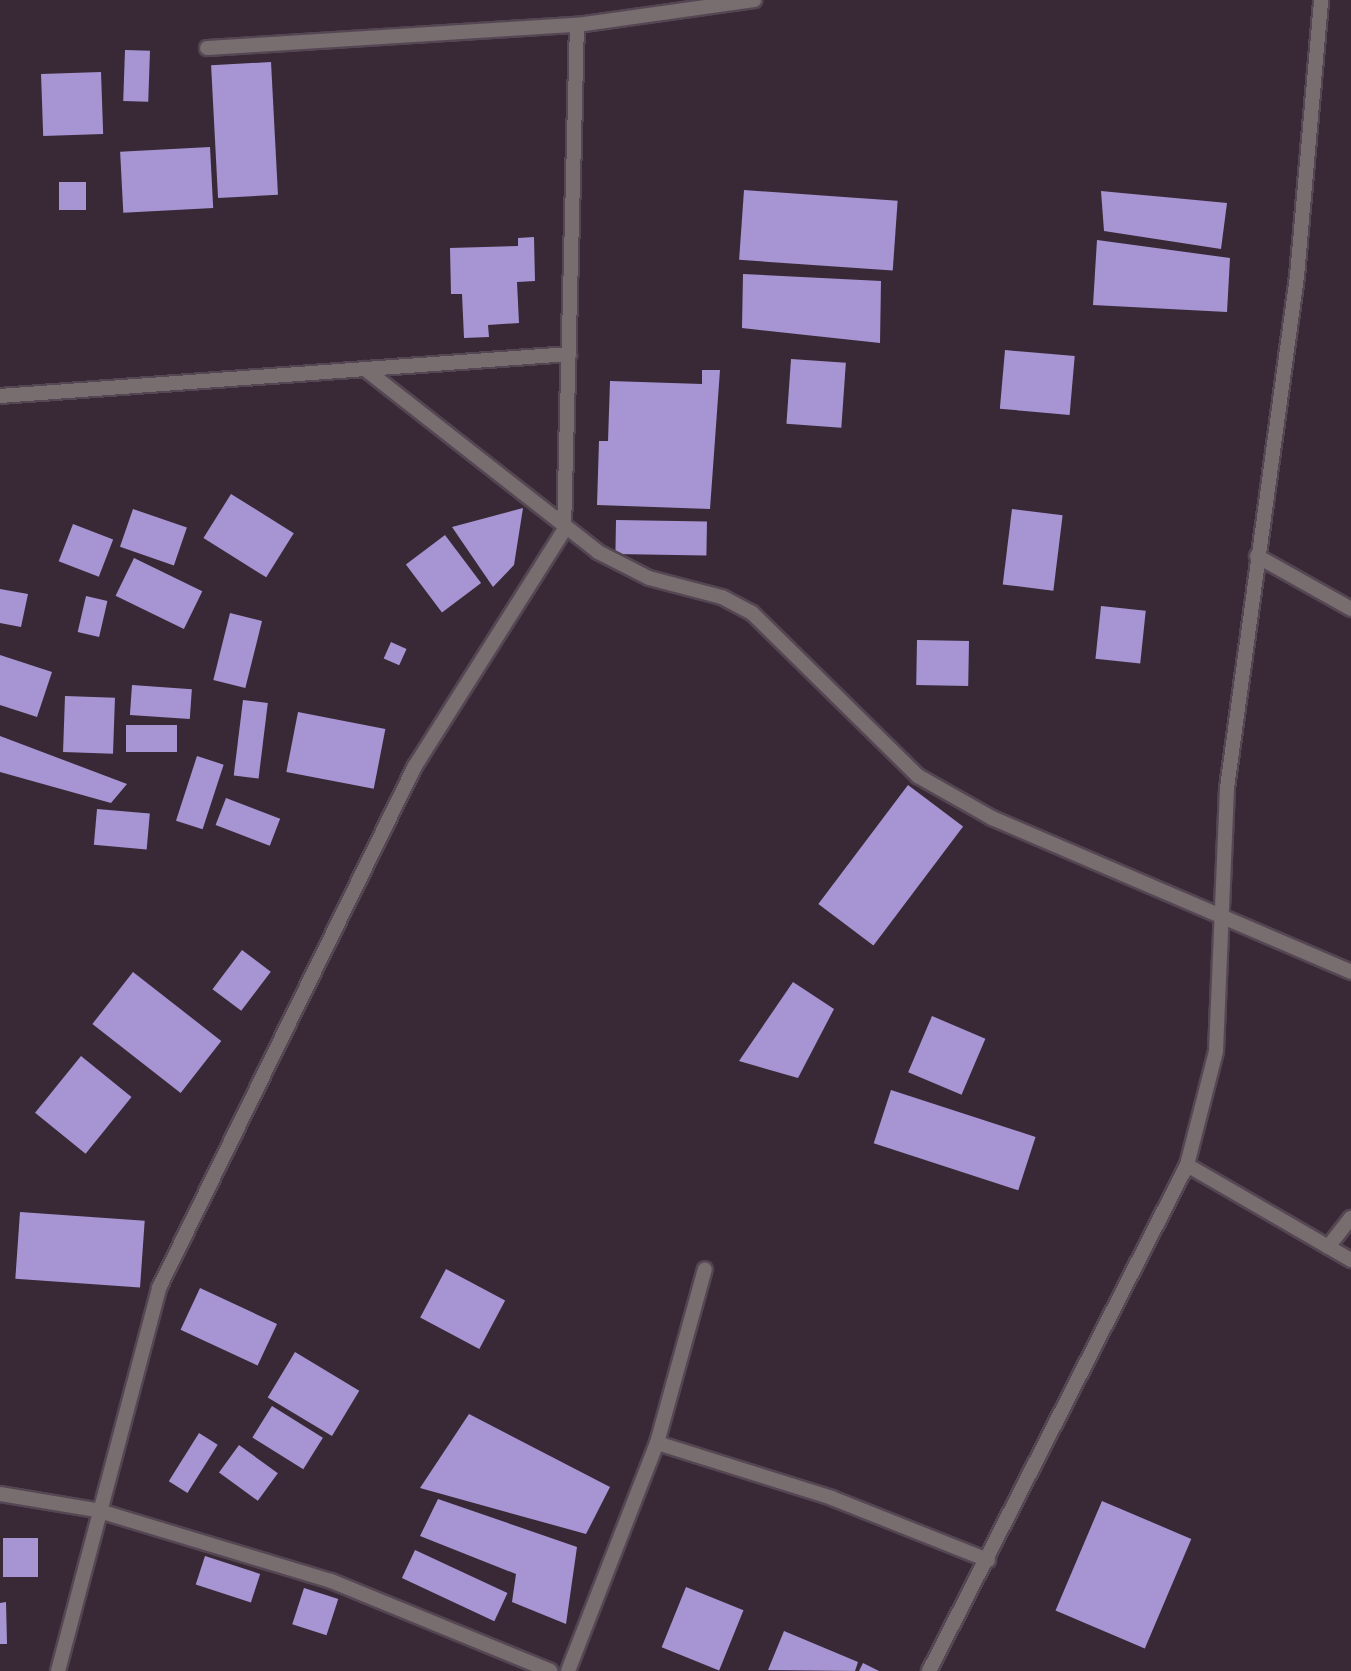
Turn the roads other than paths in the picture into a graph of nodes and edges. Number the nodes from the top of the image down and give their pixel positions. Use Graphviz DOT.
graph roads {
  1 [pos="754,0"];
  2 [pos="1321,0"];
  3 [pos="577,25"];
  4 [pos="207,48"];
  5 [pos="569,354"];
  6 [pos="365,369"];
  7 [pos="0,397"];
  8 [pos="564,530"];
  9 [pos="1257,556"];
  10 [pos="1351,610"];
  11 [pos="1223,913"];
  12 [pos="1351,972"];
  13 [pos="1187,1165"];
  14 [pos="1351,1218"];
  15 [pos="1328,1247"];
  16 [pos="1351,1260"];
  17 [pos="705,1269"];
  18 [pos="657,1443"];
  19 [pos="0,1494"];
  20 [pos="96,1510"];
  21 [pos="988,1560"];
  22 [pos="58,1671"];
  23 [pos="550,1671"];
  24 [pos="568,1671"];
  25 [pos="929,1671"];
  1 -- 3 [label="street"];
  2 -- 9 [label="street"];
  3 -- 4 [label="street"];
  3 -- 5 [label="street"];
  5 -- 6 [label="street"];
  5 -- 8 [label="street"];
  6 -- 7 [label="street"];
  6 -- 8 [label="street"];
  8 -- 11 [label="street"];
  8 -- 20 [label="street"];
  9 -- 10 [label="street"];
  9 -- 11 [label="street"];
  11 -- 12 [label="street"];
  11 -- 13 [label="street"];
  13 -- 15 [label="street"];
  13 -- 21 [label="street"];
  14 -- 15 [label="street"];
  15 -- 16 [label="street"];
  17 -- 18 [label="street"];
  18 -- 21 [label="street"];
  18 -- 24 [label="street"];
  19 -- 20 [label="street"];
  20 -- 22 [label="street"];
  20 -- 23 [label="street"];
  21 -- 25 [label="street"];
}
